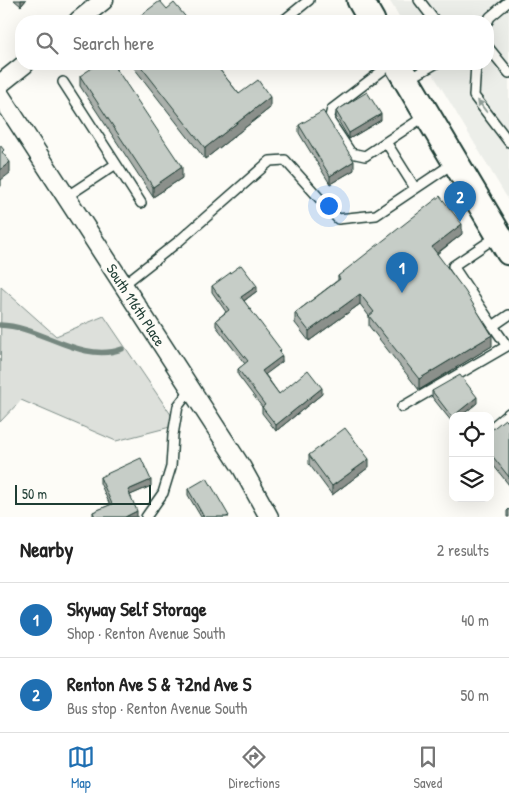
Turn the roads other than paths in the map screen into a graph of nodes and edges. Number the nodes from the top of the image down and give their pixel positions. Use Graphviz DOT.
graph roads {
  1 [pos="104,0"];
  2 [pos="310,0"];
  3 [pos="360,0"];
  4 [pos="419,0"];
  5 [pos="509,1"];
  6 [pos="85,15"];
  7 [pos="291,15"];
  8 [pos="369,15"];
  9 [pos="430,15"];
  10 [pos="491,15"];
  11 [pos="494,55"];
  12 [pos="18,70"];
  13 [pos="396,70"];
  14 [pos="399,70"];
  15 [pos="476,70"];
  16 [pos="509,74"];
  17 [pos="63,82"];
  18 [pos="0,84"];
  19 [pos="2,101"];
  20 [pos="427,114"];
  21 [pos="386,142"];
  22 [pos="509,142"];
  23 [pos="455,161"];
  24 [pos="116,164"];
  25 [pos="415,188"];
  26 [pos="66,196"];
  27 [pos="141,203"];
  28 [pos="504,244"];
  29 [pos="123,284"];
  30 [pos="509,315"];
  31 [pos="493,326"];
  32 [pos="191,389"];
  33 [pos="402,407"];
  34 [pos="509,413"];
  35 [pos="494,426"];
  36 [pos="146,517"];
  37 [pos="269,517"];
  1 -- 6 [label="street"];
  2 -- 7 [label="lane"];
  3 -- 8 [label="main road"];
  4 -- 9 [label="lane"];
  5 -- 10 [label="lane"];
  11 -- 16 [label="lane"];
  12 -- 18 [label="street"];
  13 -- 21 [label="lane"];
  14 -- 20 [label="main road"];
  22 -- 15 [label="lane, one-way"];
  17 -- 24 [label="lane"];
  19 -- 26 [label="street, South 116th Place"];
  20 -- 21 [label="lane"];
  20 -- 23 [label="main road"];
  21 -- 25 [label="lane"];
  23 -- 25 [label="lane"];
  23 -- 28 [label="main road"];
  24 -- 26 [label="lane"];
  24 -- 27 [label="lane"];
  25 -- 29 [label="lane"];
  26 -- 29 [label="street, South 116th Place"];
  28 -- 31 [label="lane"];
  29 -- 32 [label="street, South 116th Place"];
  30 -- 31 [label="lane"];
  31 -- 33 [label="lane"];
  32 -- 36 [label="lane"];
  32 -- 37 [label="street, South 116th Place"];
  34 -- 35 [label="lane"];
}
